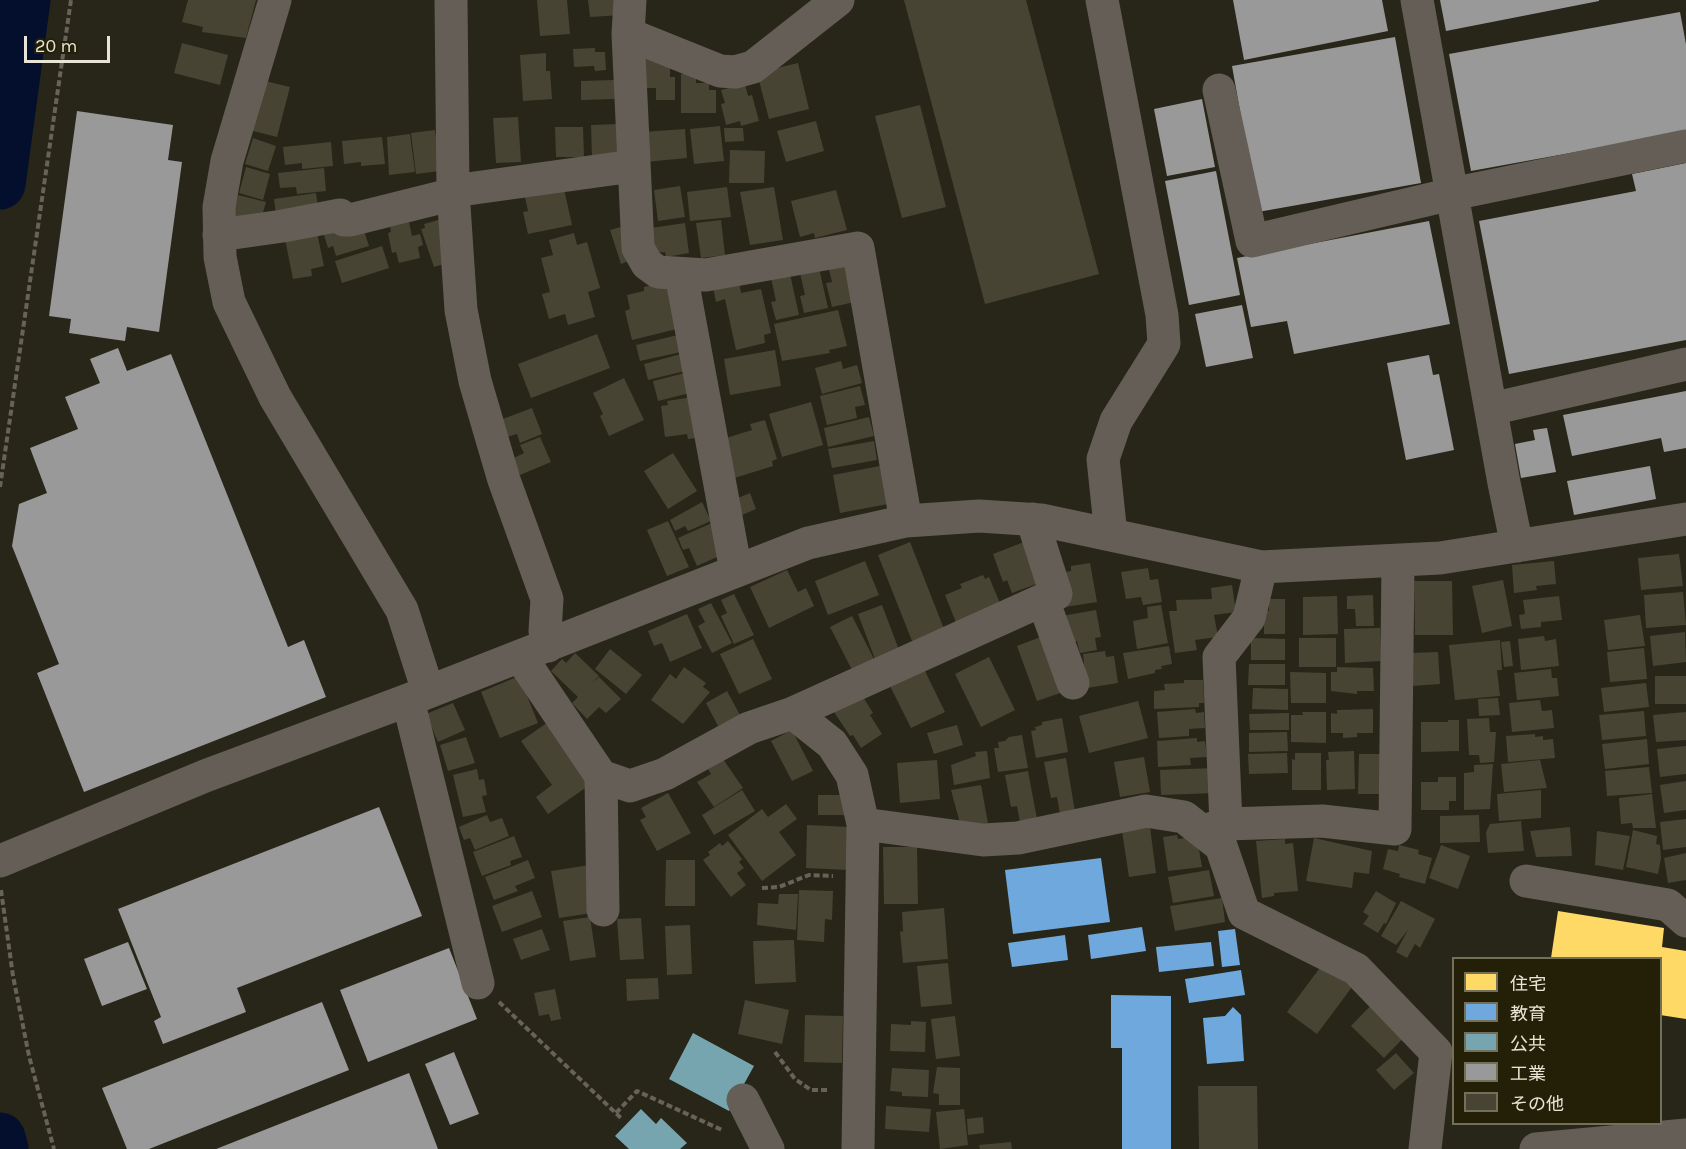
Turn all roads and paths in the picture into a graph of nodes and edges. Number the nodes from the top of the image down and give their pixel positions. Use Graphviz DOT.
graph roads {
  1 [pos="71,0"];
  2 [pos="275,0"];
  3 [pos="451,0"];
  4 [pos="630,0"];
  5 [pos="838,0"];
  6 [pos="1102,0"];
  7 [pos="1417,0"];
  8 [pos="628,34"];
  9 [pos="1219,90"];
  10 [pos="1686,146"];
  11 [pos="633,166"];
  12 [pos="454,192"];
  13 [pos="1452,194"];
  14 [pos="219,235"];
  15 [pos="681,274"];
  16 [pos="1686,364"];
  17 [pos="1491,409"];
  18 [pos="0,487"];
  19 [pos="1032,519"];
  20 [pos="1686,519"];
  21 [pos="906,521"];
  22 [pos="1111,535"];
  23 [pos="1517,546"];
  24 [pos="1398,561"];
  25 [pos="1261,567"];
  26 [pos="736,571"];
  27 [pos="1043,600"];
  28 [pos="534,651"];
  29 [pos="1073,683"];
  30 [pos="418,696"];
  31 [pos="793,713"];
  32 [pos="601,776"];
  33 [pos="863,824"];
  34 [pos="1215,828"];
  35 [pos="0,861"];
  36 [pos="863,878"];
  37 [pos="1526,881"];
  38 [pos="0,884"];
  39 [pos="762,888"];
  40 [pos="603,910"];
  41 [pos="1686,921"];
  42 [pos="478,983"];
  43 [pos="775,1052"];
  44 [pos="859,1089"];
  45 [pos="743,1100"];
  46 [pos="616,1113"];
  47 [pos="622,1119"];
  48 [pos="725,1132"];
  49 [pos="1686,1135"];
  50 [pos="54,1149"];
  51 [pos="768,1149"];
  52 [pos="858,1149"];
  53 [pos="1425,1149"];
  54 [pos="1536,1149"];
  1 -- 18 [label="path"];
  2 -- 14 [label="street"];
  3 -- 12 [label="street"];
  4 -- 8 [label="street"];
  5 -- 8 [label="street"];
  6 -- 22 [label="street"];
  7 -- 13 [label="street"];
  8 -- 11 [label="street"];
  9 -- 13 [label="street"];
  10 -- 13 [label="street"];
  11 -- 12 [label="street"];
  11 -- 15 [label="street"];
  12 -- 14 [label="street"];
  12 -- 28 [label="street"];
  13 -- 17 [label="street"];
  14 -- 30 [label="street"];
  15 -- 21 [label="street"];
  15 -- 26 [label="street"];
  16 -- 17 [label="street"];
  17 -- 23 [label="street"];
  19 -- 21 [label="street"];
  19 -- 22 [label="street"];
  19 -- 27 [label="street"];
  20 -- 23 [label="street"];
  21 -- 26 [label="street"];
  22 -- 25 [label="street"];
  23 -- 24 [label="street"];
  24 -- 25 [label="street"];
  24 -- 34 [label="street"];
  25 -- 34 [label="street"];
  26 -- 28 [label="street"];
  27 -- 29 [label="street"];
  27 -- 31 [label="street"];
  28 -- 30 [label="street"];
  28 -- 32 [label="street"];
  30 -- 35 [label="street"];
  30 -- 42 [label="street"];
  31 -- 32 [label="street"];
  31 -- 33 [label="street"];
  32 -- 40 [label="street"];
  33 -- 34 [label="street"];
  33 -- 36 [label="street"];
  34 -- 53 [label="street"];
  36 -- 39 [label="path"];
  36 -- 44 [label="street"];
  37 -- 41 [label="street"];
  38 -- 50 [label="path"];
  42 -- 46 [label="path"];
  43 -- 44 [label="path"];
  44 -- 52 [label="street"];
  45 -- 51 [label="street"];
  46 -- 47 [label="path"];
  46 -- 48 [label="path"];
  49 -- 54 [label="street"];
}
